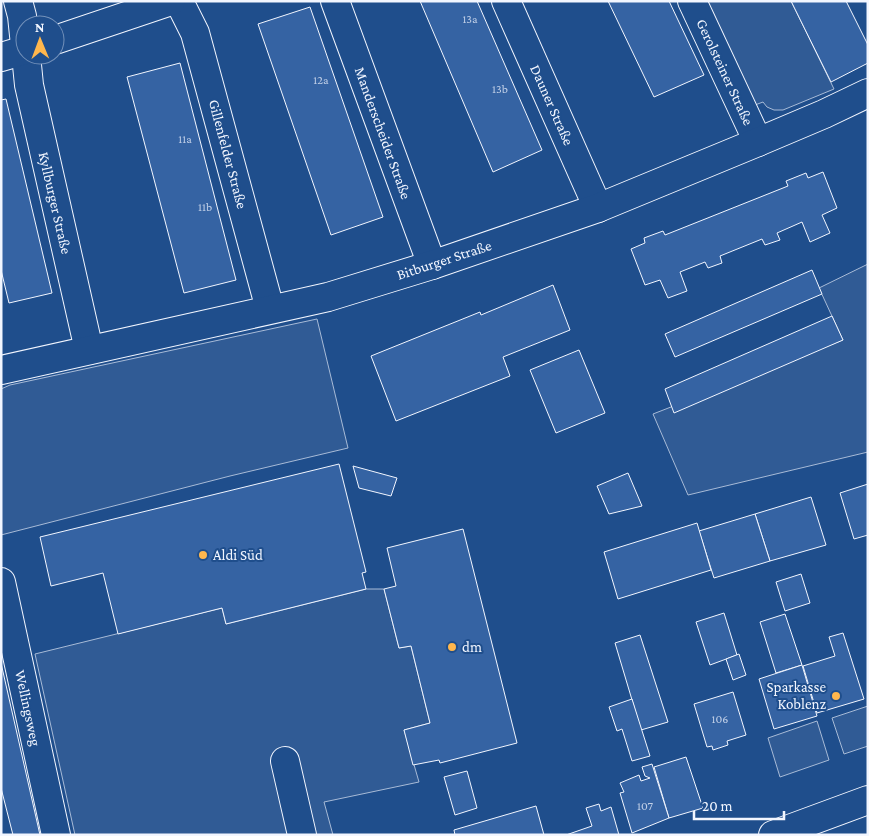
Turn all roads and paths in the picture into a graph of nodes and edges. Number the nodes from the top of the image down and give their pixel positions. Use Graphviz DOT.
graph roads {
  1 [pos="18,1"];
  2 [pos="172,1"];
  3 [pos="179,1"];
  4 [pos="335,1"];
  5 [pos="506,1"];
  6 [pos="692,1"];
  7 [pos="22,15"];
  8 [pos="65,37"];
  9 [pos="15,53"];
  10 [pos="1,57"];
  11 [pos="27,65"];
  12 [pos="868,93"];
  13 [pos="758,142"];
  14 [pos="598,208"];
  15 [pos="432,265"];
  16 [pos="270,309"];
  17 [pos="89,350"];
  18 [pos="1,370"];
  19 [pos="1,582"];
  20 [pos="285,762"];
  21 [pos="868,800"];
  22 [pos="56,835"];
  23 [pos="302,835"];
  24 [pos="773,835"];
  1 -- 7 [label="street"];
  2 -- 8 [label="street"];
  3 -- 16 [label="street, Gillenfelder Straße"];
  4 -- 15 [label="street, Manderscheider Straße"];
  5 -- 14 [label="street, Dauner Straße"];
  6 -- 13 [label="street, Gerolsteiner Straße"];
  9 -- 10 [label="street"];
  11 -- 17 [label="street, Kyllburger Straße"];
  12 -- 13 [label="street, Bitburger Straße"];
  13 -- 14 [label="street, Bitburger Straße"];
  14 -- 15 [label="street, Bitburger Straße"];
  15 -- 16 [label="street, Bitburger Straße"];
  16 -- 17 [label="street, Bitburger Straße"];
  17 -- 18 [label="street, Bitburger Straße"];
  19 -- 22 [label="street, Wellingsweg"];
  20 -- 23 [label="street"];
  21 -- 24 [label="street"];
}
